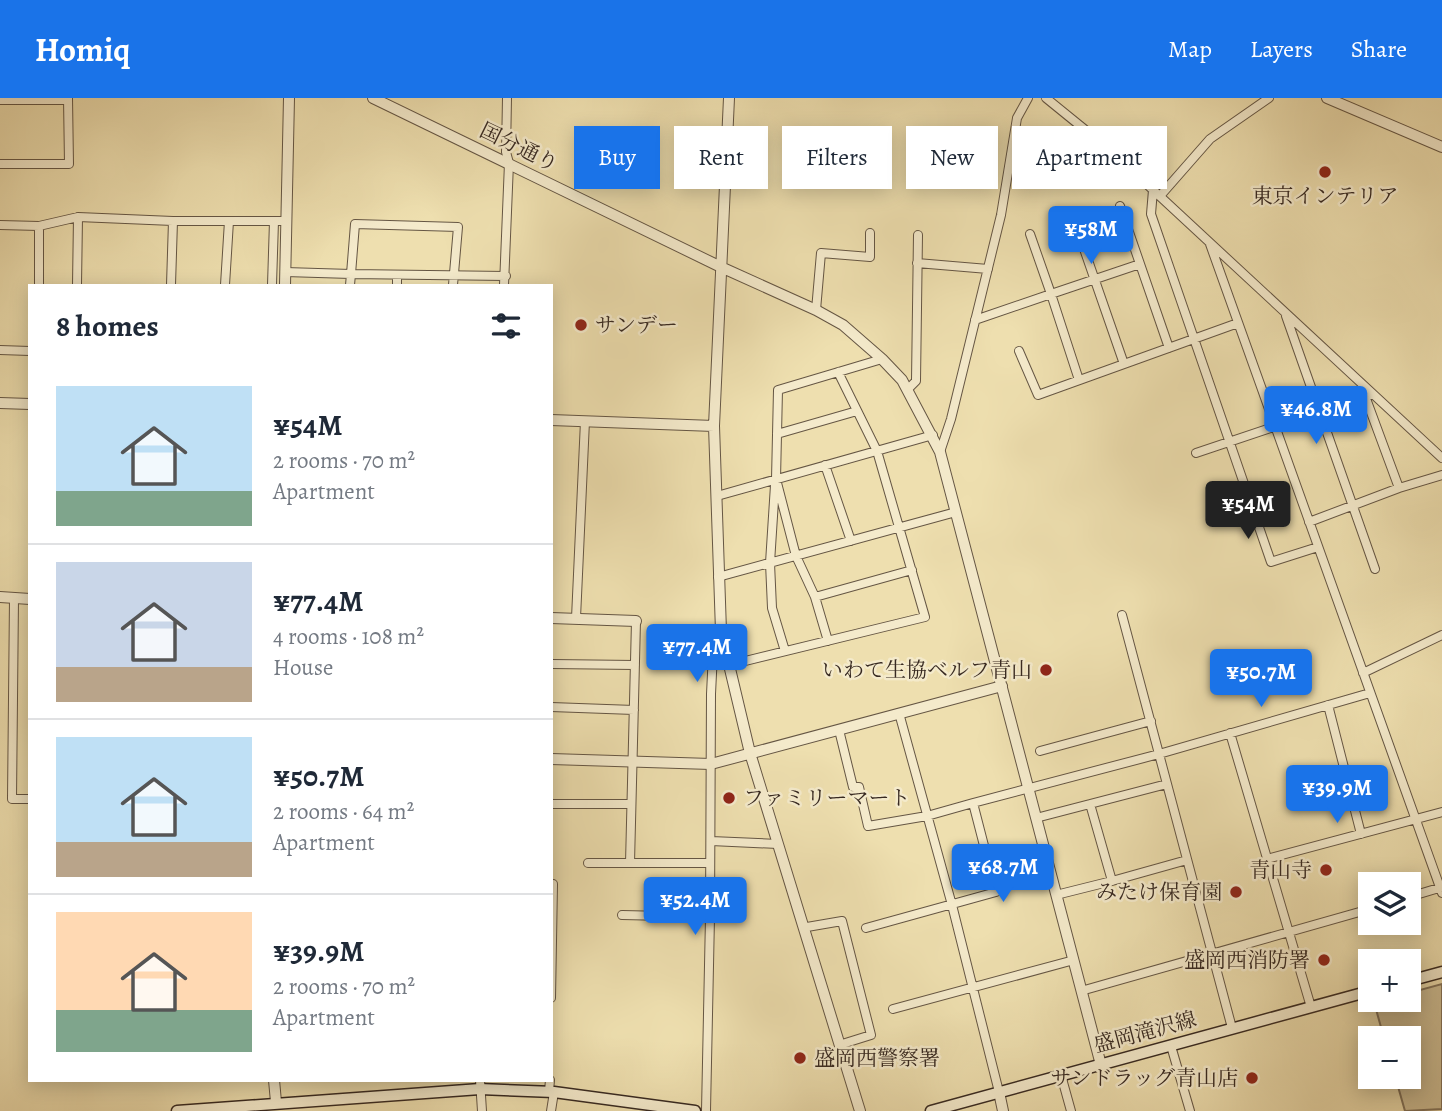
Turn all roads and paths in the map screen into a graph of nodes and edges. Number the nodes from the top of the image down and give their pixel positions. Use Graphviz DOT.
graph roads {
  1 [pos="289,98"];
  2 [pos="373,98"];
  3 [pos="507,98"];
  4 [pos="729,98"];
  5 [pos="1028,98"];
  6 [pos="1046,98"];
  7 [pos="1269,98"];
  8 [pos="1327,98"];
  9 [pos="68,99"];
  10 [pos="0,100"];
  11 [pos="1442,148"];
  12 [pos="509,163"];
  13 [pos="0,164"];
  14 [pos="1156,193"];
  15 [pos="1120,206"];
  16 [pos="78,217"];
  17 [pos="1074,220"];
  18 [pos="173,221"];
  19 [pos="229,221"];
  20 [pos="274,221"];
  21 [pos="286,221"];
  22 [pos="0,225"];
  23 [pos="39,226"];
  24 [pos="870,233"];
  25 [pos="1030,234"];
  26 [pos="918,235"];
  27 [pos="1210,244"];
  28 [pos="917,263"];
  29 [pos="1140,264"];
  30 [pos="723,268"];
  31 [pos="988,269"];
  32 [pos="285,272"];
  33 [pos="351,274"];
  34 [pos="397,275"];
  35 [pos="453,275"];
  36 [pos="506,276"];
  37 [pos="1094,279"];
  38 [pos="39,284"];
  39 [pos="77,284"];
  40 [pos="171,284"];
  41 [pos="225,284"];
  42 [pos="272,284"];
  43 [pos="285,284"];
  44 [pos="350,284"];
  45 [pos="397,284"];
  46 [pos="453,284"];
  47 [pos="505,284"];
  48 [pos="1051,294"];
  49 [pos="816,310"];
  50 [pos="1285,314"];
  51 [pos="975,320"];
  52 [pos="1238,323"];
  53 [pos="1193,339"];
  54 [pos="1169,348"];
  55 [pos="0,350"];
  56 [pos="28,351"];
  57 [pos="1019,351"];
  58 [pos="882,359"];
  59 [pos="1124,364"];
  60 [pos="838,372"];
  61 [pos="1079,380"];
  62 [pos="908,390"];
  63 [pos="1368,395"];
  64 [pos="0,403"];
  65 [pos="28,404"];
  66 [pos="857,411"];
  67 [pos="1320,412"];
  68 [pos="553,420"];
  69 [pos="585,421"];
  70 [pos="714,426"];
  71 [pos="1275,426"];
  72 [pos="777,434"];
  73 [pos="933,435"];
  74 [pos="1229,442"];
  75 [pos="877,451"];
  76 [pos="940,452"];
  77 [pos="1196,453"];
  78 [pos="1442,458"];
  79 [pos="825,465"];
  80 [pos="1442,475"];
  81 [pos="776,479"];
  82 [pos="1399,488"];
  83 [pos="717,496"];
  84 [pos="1353,506"];
  85 [pos="956,512"];
  86 [pos="1309,522"];
  87 [pos="900,527"];
  88 [pos="851,541"];
  89 [pos="1318,547"];
  90 [pos="796,556"];
  91 [pos="770,563"];
  92 [pos="1375,569"];
  93 [pos="912,570"];
  94 [pos="718,577"];
  95 [pos="0,597"];
  96 [pos="815,597"];
  97 [pos="14,598"];
  98 [pos="28,598"];
  99 [pos="1122,615"];
  100 [pos="553,618"];
  101 [pos="576,618"];
  102 [pos="636,621"];
  103 [pos="721,631"];
  104 [pos="1442,635"];
  105 [pos="828,641"];
  106 [pos="785,652"];
  107 [pos="553,664"];
  108 [pos="635,665"];
  109 [pos="729,665"];
  110 [pos="1363,673"];
  111 [pos="1002,686"];
  112 [pos="1370,693"];
  113 [pos="1328,705"];
  114 [pos="553,707"];
  115 [pos="634,710"];
  116 [pos="899,713"];
  117 [pos="1151,721"];
  118 [pos="839,730"];
  119 [pos="1230,733"];
  120 [pos="1040,751"];
  121 [pos="751,753"];
  122 [pos="1159,754"];
  123 [pos="553,759"];
  124 [pos="632,762"];
  125 [pos="711,764"];
  126 [pos="1167,784"];
  127 [pos="1029,789"];
  128 [pos="28,799"];
  129 [pos="973,803"];
  130 [pos="553,804"];
  131 [pos="631,804"];
  132 [pos="1090,804"];
  133 [pos="1442,812"];
  134 [pos="927,816"];
  135 [pos="1037,818"];
  136 [pos="1415,819"];
  137 [pos="1361,834"];
  138 [pos="710,841"];
  139 [pos="778,844"];
  140 [pos="1267,859"];
  141 [pos="1187,860"];
  142 [pos="587,863"];
  143 [pos="630,863"];
  144 [pos="710,863"];
  145 [pos="1112,881"];
  146 [pos="553,884"];
  147 [pos="1441,889"];
  148 [pos="1056,895"];
  149 [pos="1421,895"];
  150 [pos="952,905"];
  151 [pos="553,908"];
  152 [pos="1358,913"];
  153 [pos="622,915"];
  154 [pos="710,916"];
  155 [pos="807,927"];
  156 [pos="866,928"];
  157 [pos="1289,934"];
  158 [pos="1212,955"];
  159 [pos="1074,960"];
  160 [pos="1442,972"];
  161 [pos="1421,978"];
  162 [pos="972,987"];
  163 [pos="1082,990"];
  164 [pos="1358,994"];
  165 [pos="1311,1007"];
  166 [pos="893,1009"];
  167 [pos="1232,1028"];
  168 [pos="839,1045"];
  169 [pos="1171,1046"];
  170 [pos="1101,1065"];
  171 [pos="1061,1075"];
  172 [pos="274,1082"];
  173 [pos="480,1084"];
  174 [pos="551,1087"];
  175 [pos="999,1093"];
  176 [pos="277,1107"];
  177 [pos="200,1110"];
  178 [pos="177,1111"];
  179 [pos="482,1111"];
  180 [pos="551,1111"];
  181 [pos="695,1111"];
  182 [pos="706,1111"];
  183 [pos="860,1111"];
  184 [pos="931,1111"];
  185 [pos="1003,1111"];
  186 [pos="1071,1111"];
  187 [pos="1190,1111"];
  1 -- 21 [label="street"];
  2 -- 12 [label="street, 国分通り"];
  3 -- 12 [label="street"];
  4 -- 30 [label="street"];
  5 -- 31 [label="street"];
  6 -- 14 [label="street"];
  7 -- 14 [label="street"];
  8 -- 11 [label="street"];
  9 -- 10 [label="street"];
  9 -- 13 [label="street"];
  12 -- 30 [label="street, 国分通り"];
  12 -- 36 [label="street"];
  14 -- 27 [label="street"];
  14 -- 53 [label="street"];
  15 -- 29 [label="street"];
  16 -- 18 [label="street"];
  16 -- 23 [label="street"];
  16 -- 39 [label="street"];
  17 -- 37 [label="street"];
  18 -- 19 [label="street"];
  18 -- 40 [label="street"];
  19 -- 20 [label="street"];
  19 -- 41 [label="street"];
  20 -- 21 [label="street"];
  20 -- 42 [label="street"];
  21 -- 32 [label="street"];
  22 -- 23 [label="street"];
  23 -- 38 [label="street"];
  24 -- 49 [label="street"];
  25 -- 48 [label="street"];
  26 -- 28 [label="street"];
  27 -- 50 [label="street"];
  27 -- 52 [label="street"];
  28 -- 31 [label="street"];
  28 -- 62 [label="street"];
  29 -- 37 [label="street"];
  29 -- 54 [label="street"];
  30 -- 49 [label="street, 国分通り"];
  30 -- 70 [label="street"];
  31 -- 51 [label="street"];
  32 -- 33 [label="street"];
  32 -- 43 [label="street"];
  33 -- 34 [label="street"];
  33 -- 35 [label="street"];
  33 -- 44 [label="street"];
  34 -- 35 [label="street"];
  34 -- 45 [label="street"];
  35 -- 36 [label="street"];
  35 -- 46 [label="street"];
  36 -- 47 [label="street"];
  37 -- 48 [label="street"];
  37 -- 59 [label="street"];
  48 -- 51 [label="street"];
  48 -- 61 [label="street"];
  49 -- 58 [label="street, 国分通り"];
  50 -- 63 [label="street"];
  50 -- 67 [label="street"];
  51 -- 76 [label="street"];
  52 -- 53 [label="street"];
  52 -- 71 [label="street"];
  53 -- 54 [label="street"];
  53 -- 74 [label="street"];
  54 -- 59 [label="street"];
  55 -- 56 [label="street"];
  57 -- 61 [label="street"];
  58 -- 60 [label="street"];
  58 -- 62 [label="street, 国分通り"];
  59 -- 61 [label="street"];
  60 -- 66 [label="street"];
  60 -- 72 [label="street"];
  62 -- 73 [label="street, 国分通り"];
  63 -- 67 [label="street"];
  63 -- 78 [label="street"];
  63 -- 82 [label="street"];
  64 -- 65 [label="street"];
  66 -- 72 [label="street"];
  66 -- 75 [label="street"];
  67 -- 71 [label="street"];
  67 -- 84 [label="street"];
  68 -- 69 [label="street"];
  69 -- 70 [label="street"];
  69 -- 101 [label="street"];
  70 -- 83 [label="street"];
  71 -- 74 [label="street"];
  71 -- 86 [label="street"];
  72 -- 81 [label="street"];
  73 -- 75 [label="street"];
  73 -- 76 [label="street, 国分通り"];
  74 -- 77 [label="street"];
  74 -- 89 [label="street"];
  75 -- 79 [label="street"];
  75 -- 87 [label="street"];
  76 -- 85 [label="street, 国分通り"];
  79 -- 81 [label="street"];
  79 -- 88 [label="street"];
  80 -- 82 [label="street"];
  81 -- 83 [label="street"];
  81 -- 90 [label="street"];
  81 -- 91 [label="street"];
  82 -- 84 [label="street"];
  83 -- 94 [label="street"];
  84 -- 86 [label="street"];
  84 -- 92 [label="street"];
  85 -- 87 [label="street"];
  85 -- 111 [label="street, 国分通り"];
  86 -- 89 [label="street"];
  87 -- 88 [label="street"];
  87 -- 93 [label="street"];
  88 -- 90 [label="street"];
  89 -- 110 [label="street"];
  90 -- 91 [label="street"];
  90 -- 96 [label="street"];
  91 -- 94 [label="street"];
  91 -- 106 [label="street"];
  93 -- 96 [label="street"];
  93 -- 105 [label="street"];
  94 -- 103 [label="street"];
  95 -- 97 [label="street"];
  96 -- 105 [label="street"];
  97 -- 98 [label="street"];
  97 -- 128 [label="street"];
  99 -- 117 [label="street"];
  100 -- 101 [label="street"];
  101 -- 102 [label="street"];
  102 -- 108 [label="street"];
  103 -- 109 [label="street"];
  103 -- 125 [label="street"];
  104 -- 110 [label="street"];
  105 -- 106 [label="street"];
  106 -- 109 [label="street"];
  107 -- 108 [label="street"];
  108 -- 115 [label="street"];
  109 -- 121 [label="street"];
  110 -- 112 [label="street"];
  111 -- 116 [label="street"];
  111 -- 127 [label="street, 国分通り"];
  112 -- 113 [label="street"];
  112 -- 136 [label="street"];
  113 -- 119 [label="street"];
  113 -- 137 [label="street"];
  114 -- 115 [label="street"];
  115 -- 124 [label="street"];
  116 -- 118 [label="street"];
  116 -- 134 [label="street"];
  117 -- 120 [label="street"];
  117 -- 122 [label="street"];
  118 -- 121 [label="street"];
  118 -- 134 [label="street"];
  119 -- 122 [label="street"];
  119 -- 140 [label="street"];
  121 -- 125 [label="street"];
  121 -- 139 [label="street"];
  122 -- 126 [label="street"];
  122 -- 127 [label="street"];
  123 -- 124 [label="street"];
  124 -- 125 [label="street"];
  124 -- 131 [label="street"];
  125 -- 138 [label="street"];
  126 -- 132 [label="street"];
  126 -- 141 [label="street"];
  127 -- 129 [label="street"];
  127 -- 135 [label="street, 国分通り"];
  129 -- 134 [label="street"];
  129 -- 150 [label="street"];
  130 -- 131 [label="street"];
  131 -- 143 [label="street"];
  132 -- 135 [label="street"];
  132 -- 145 [label="street"];
  133 -- 136 [label="street"];
  134 -- 150 [label="street"];
  135 -- 148 [label="street, 国分通り"];
  136 -- 137 [label="street"];
  136 -- 147 [label="street"];
  137 -- 140 [label="street"];
  138 -- 139 [label="street"];
  138 -- 144 [label="street"];
  139 -- 168 [label="street"];
  140 -- 157 [label="street"];
  141 -- 145 [label="street"];
  141 -- 158 [label="street"];
  142 -- 143 [label="street"];
  143 -- 144 [label="street"];
  144 -- 154 [label="street"];
  145 -- 148 [label="street"];
  146 -- 151 [label="street"];
  147 -- 149 [label="street"];
  148 -- 159 [label="street, 国分通り"];
  150 -- 156 [label="street"];
  150 -- 162 [label="street"];
  152 -- 157 [label="street"];
  153 -- 154 [label="street"];
  154 -- 182 [label="street"];
  155 -- 168 [label="street"];
  157 -- 158 [label="street"];
  157 -- 165 [label="street"];
  158 -- 163 [label="street"];
  158 -- 167 [label="street"];
  159 -- 162 [label="street"];
  159 -- 163 [label="street, 国分通り"];
  160 -- 161 [label="main road"];
  162 -- 166 [label="street"];
  162 -- 175 [label="street"];
  163 -- 170 [label="street, 国分通り"];
  164 -- 165 [label="main road, 盛岡滝沢線"];
  165 -- 167 [label="main road, 盛岡滝沢線"];
  167 -- 169 [label="main road, 盛岡滝沢線"];
  168 -- 183 [label="street"];
  169 -- 170 [label="main road, 盛岡滝沢線"];
  169 -- 187 [label="street"];
  170 -- 171 [label="main road, 盛岡滝沢線"];
  171 -- 175 [label="main road, 盛岡滝沢線"];
  171 -- 186 [label="street"];
  172 -- 176 [label="street"];
  173 -- 174 [label="main road"];
  173 -- 176 [label="main road"];
  173 -- 179 [label="street"];
  174 -- 180 [label="street"];
  174 -- 181 [label="main road"];
  175 -- 184 [label="main road, 盛岡滝沢線"];
  175 -- 185 [label="street"];
  176 -- 177 [label="main road"];
  177 -- 178 [label="main road"];
}
